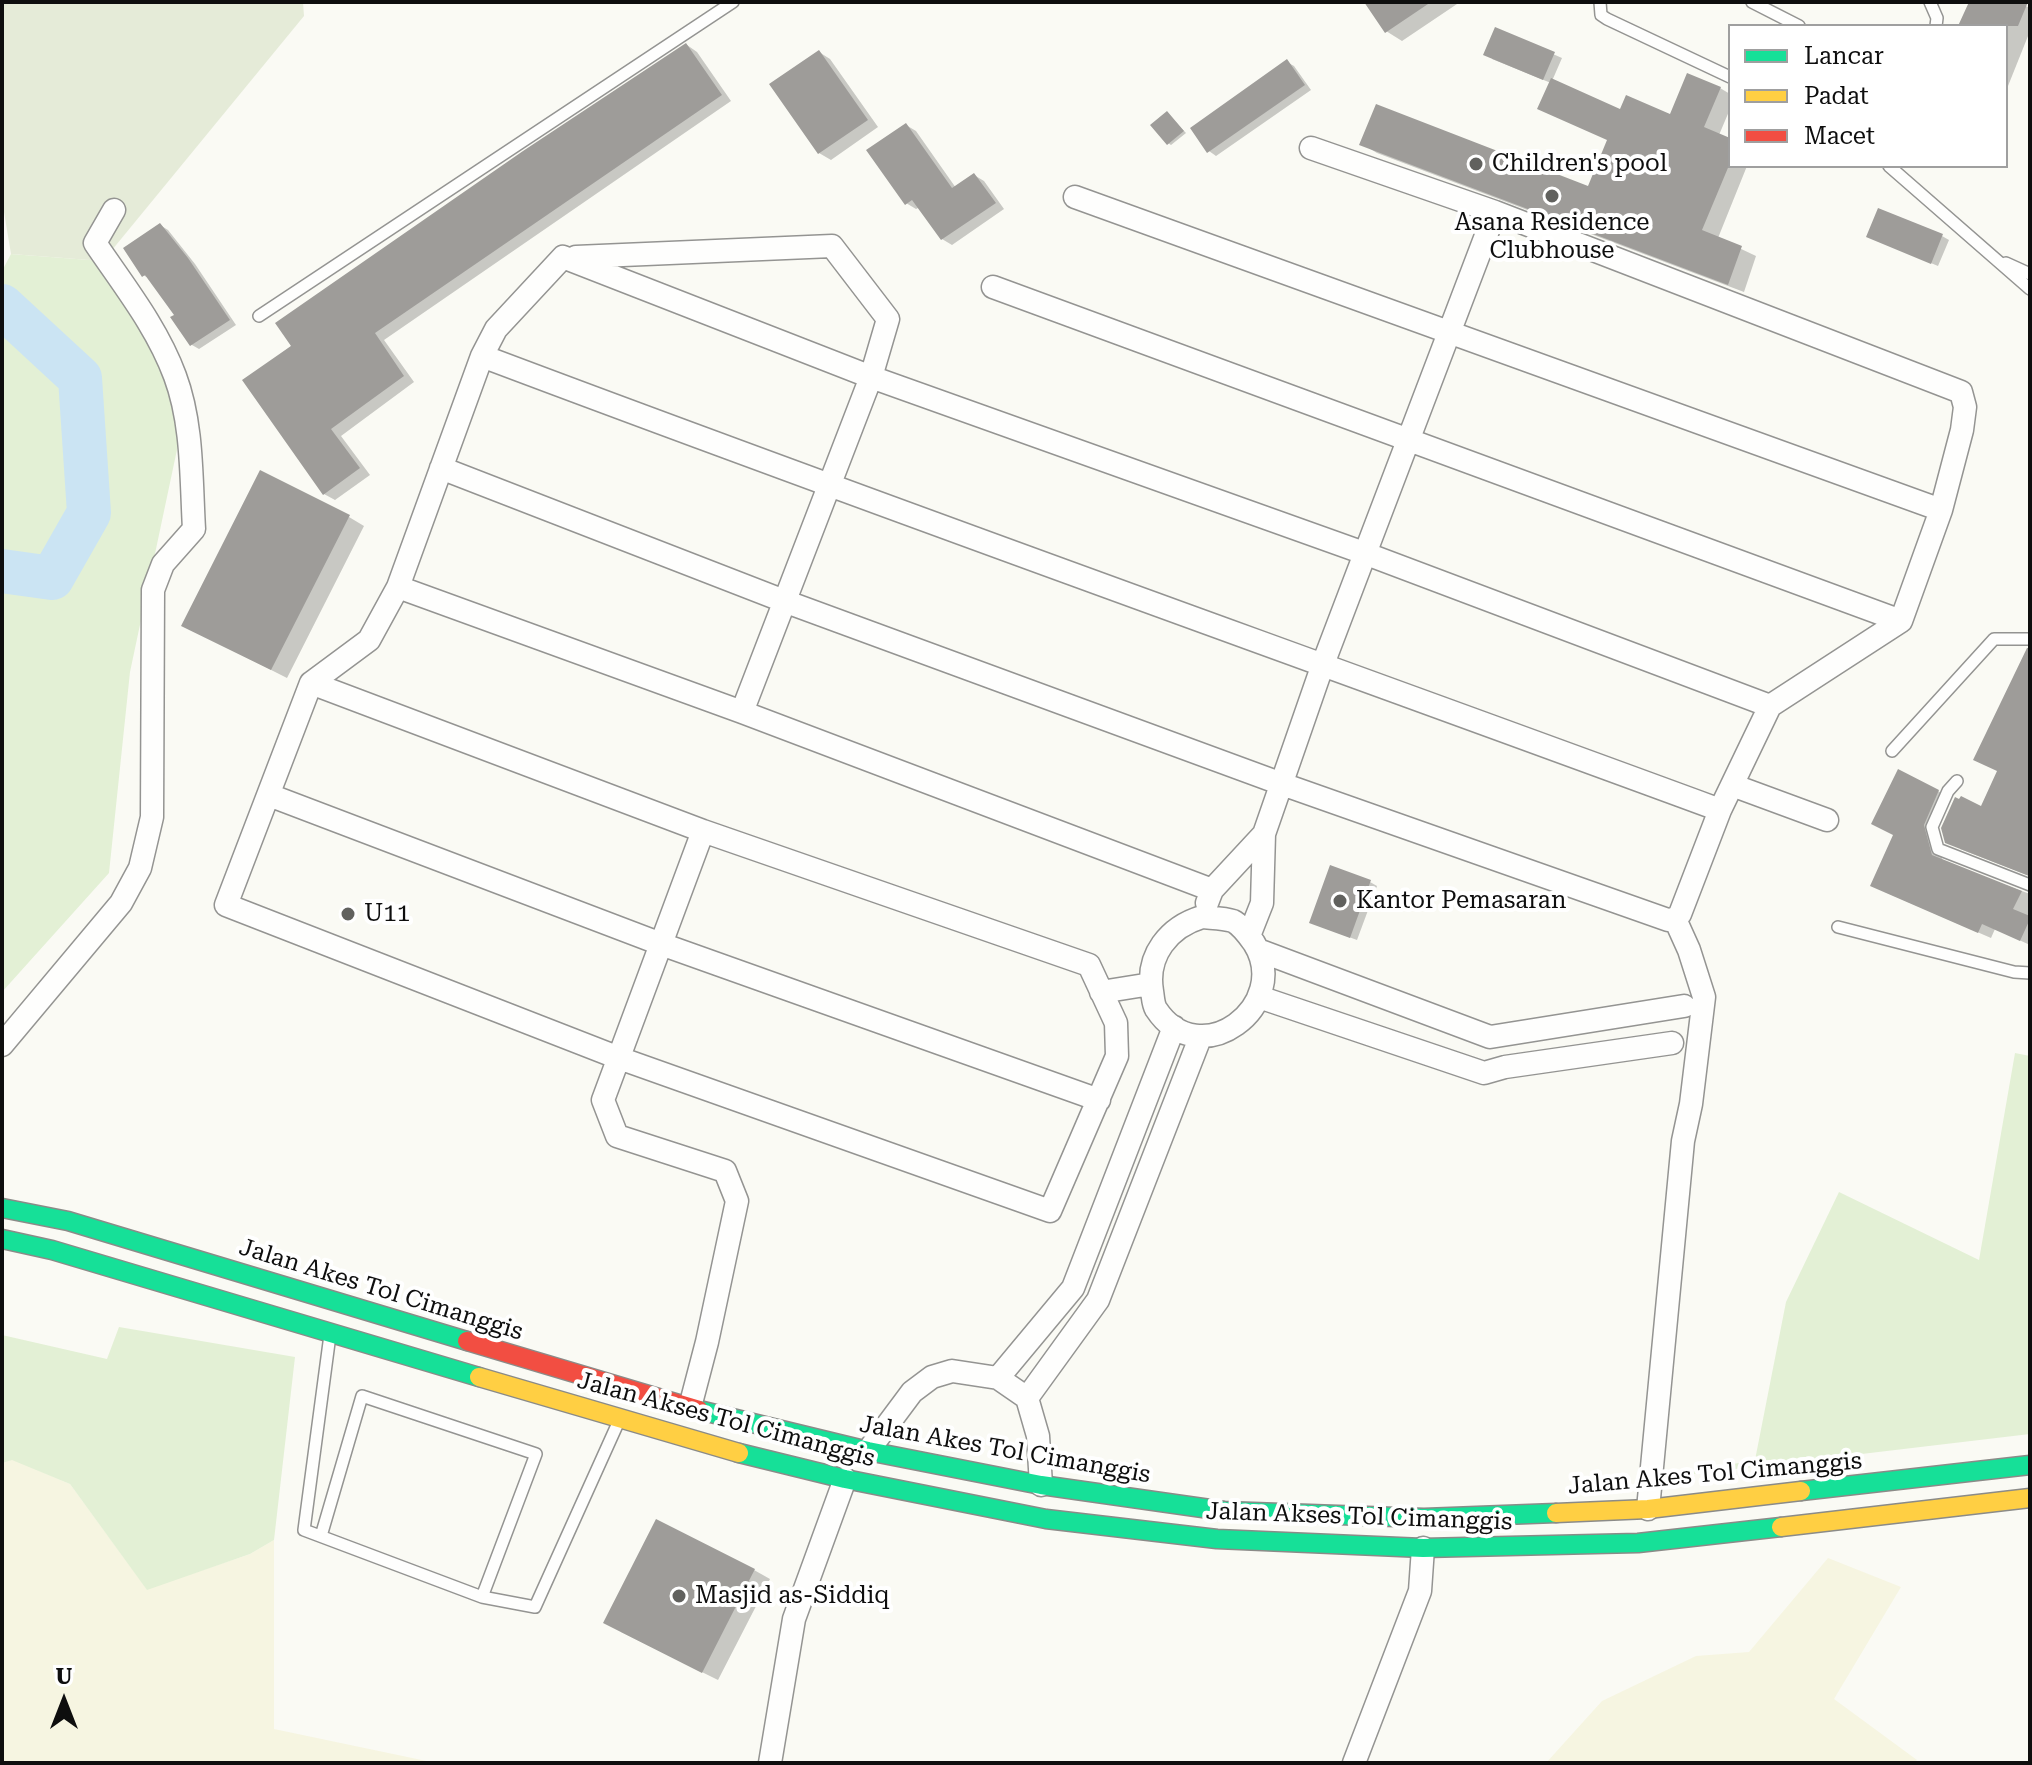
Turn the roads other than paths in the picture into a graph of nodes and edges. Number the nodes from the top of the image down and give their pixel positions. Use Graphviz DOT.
graph roads {
  1 [pos="733,2"];
  2 [pos="1600,2"];
  3 [pos="1752,2"];
  4 [pos="1930,2"];
  5 [pos="1795,24"];
  6 [pos="1936,24"];
  7 [pos="1728,76"];
  8 [pos="1311,148"];
  9 [pos="1891,168"];
  10 [pos="1075,197"];
  11 [pos="114,210"];
  12 [pos="1495,212"];
  13 [pos="563,257"];
  14 [pos="1991,257"];
  15 [pos="2030,274"];
  16 [pos="993,287"];
  17 [pos="2030,289"];
  18 [pos="259,316"];
  19 [pos="1447,332"];
  20 [pos="482,356"];
  21 [pos="871,377"];
  22 [pos="1407,440"];
  23 [pos="441,468"];
  24 [pos="829,487"];
  25 [pos="1941,510"];
  26 [pos="1364,553"];
  27 [pos="398,587"];
  28 [pos="784,601"];
  29 [pos="1901,621"];
  30 [pos="2030,639"];
  31 [pos="1323,664"];
  32 [pos="311,683"];
  33 [pos="1770,706"];
  34 [pos="742,712"];
  35 [pos="1892,751"];
  36 [pos="1957,781"];
  37 [pos="1282,784"];
  38 [pos="1732,785"];
  39 [pos="269,795"];
  40 [pos="1720,810"];
  41 [pos="1827,820"];
  42 [pos="703,831"];
  43 [pos="1264,834"];
  44 [pos="2030,885"];
  45 [pos="1212,890"];
  46 [pos="1202,917"];
  47 [pos="1675,919"];
  48 [pos="1838,927"];
  49 [pos="1254,943"];
  50 [pos="661,944"];
  51 [pos="2030,973"];
  52 [pos="1151,984"];
  53 [pos="1101,992"];
  54 [pos="1259,997"];
  55 [pos="1684,1006"];
  56 [pos="1174,1027"];
  57 [pos="1490,1037"];
  58 [pos="1200,1038"];
  59 [pos="1672,1043"];
  60 [pos="2,1045"];
  61 [pos="619,1058"];
  62 [pos="1484,1073"];
  63 [pos="1099,1100"];
  64 [pos="2,1208"];
  65 [pos="2,1239"];
  66 [pos="331,1331"];
  67 [pos="998,1378"];
  68 [pos="1027,1398"];
  69 [pos="690,1407"];
  70 [pos="714,1415"];
  71 [pos="619,1419"];
  72 [pos="705,1445"];
  73 [pos="868,1451"];
  74 [pos="2030,1465"];
  75 [pos="845,1479"];
  76 [pos="1041,1485"];
  77 [pos="2030,1498"];
  78 [pos="1648,1509"];
  79 [pos="1424,1518"];
  80 [pos="321,1536"];
  81 [pos="1423,1548"];
  82 [pos="482,1597"];
  83 [pos="770,1763"];
  84 [pos="1354,1763"];
  1 -- 18 [label="lane"];
  2 -- 7 [label="lane"];
  3 -- 5 [label="lane"];
  4 -- 6 [label="lane"];
  8 -- 12 [label="street"];
  9 -- 14 [label="lane"];
  10 -- 19 [label="street"];
  11 -- 60 [label="street"];
  12 -- 19 [label="street"];
  12 -- 25 [label="street"];
  13 -- 20 [label="street"];
  13 -- 21 [label="street"];
  13 -- 21 [label="street"];
  14 -- 15 [label="lane"];
  14 -- 17 [label="lane"];
  16 -- 22 [label="street"];
  19 -- 22 [label="street"];
  19 -- 25 [label="street"];
  20 -- 23 [label="street"];
  20 -- 24 [label="street"];
  21 -- 24 [label="street"];
  21 -- 26 [label="street"];
  22 -- 26 [label="street"];
  22 -- 29 [label="street"];
  23 -- 27 [label="street"];
  23 -- 28 [label="street"];
  24 -- 28 [label="street"];
  24 -- 31 [label="street"];
  25 -- 29 [label="street"];
  26 -- 31 [label="street"];
  26 -- 33 [label="street"];
  27 -- 32 [label="street"];
  27 -- 34 [label="street"];
  28 -- 34 [label="street"];
  28 -- 37 [label="street"];
  29 -- 33 [label="street"];
  30 -- 35 [label="lane"];
  31 -- 37 [label="street"];
  31 -- 40 [label="street"];
  32 -- 39 [label="street"];
  32 -- 42 [label="street"];
  33 -- 38 [label="street"];
  34 -- 45 [label="street"];
  36 -- 44 [label="lane"];
  37 -- 43 [label="street"];
  37 -- 47 [label="street"];
  38 -- 40 [label="street"];
  38 -- 41 [label="street"];
  39 -- 50 [label="street"];
  39 -- 61 [label="street"];
  40 -- 47 [label="street"];
  42 -- 50 [label="street"];
  42 -- 53 [label="street"];
  43 -- 45 [label="street"];
  43 -- 49 [label="street"];
  45 -- 46 [label="street"];
  46 -- 49 [label="street"];
  46 -- 52 [label="street"];
  47 -- 78 [label="street"];
  48 -- 51 [label="lane"];
  49 -- 54 [label="street"];
  49 -- 57 [label="street"];
  50 -- 61 [label="street"];
  50 -- 63 [label="street"];
  52 -- 53 [label="street"];
  52 -- 56 [label="street"];
  53 -- 63 [label="street"];
  54 -- 58 [label="street"];
  54 -- 62 [label="street"];
  55 -- 57 [label="street"];
  56 -- 58 [label="street"];
  56 -- 67 [label="street"];
  57 -- 62 [label="street"];
  58 -- 68 [label="street"];
  59 -- 62 [label="street"];
  61 -- 63 [label="street"];
  61 -- 69 [label="street"];
  64 -- 69 [label="main road, Jalan Akes Tol Cimanggis"];
  65 -- 66 [label="main road, Jalan Akses Tol Cimanggis"];
  66 -- 71 [label="main road, Jalan Akses Tol Cimanggis"];
  66 -- 80 [label="lane"];
  67 -- 68 [label="street"];
  67 -- 73 [label="street"];
  68 -- 76 [label="street"];
  69 -- 70 [label="main road, Jalan Akes Tol Cimanggis"];
  70 -- 72 [label="main road"];
  70 -- 73 [label="main road, Jalan Akes Tol Cimanggis"];
  71 -- 72 [label="main road, Jalan Akses Tol Cimanggis"];
  71 -- 82 [label="lane"];
  72 -- 75 [label="main road, Jalan Akses Tol Cimanggis"];
  73 -- 76 [label="main road, Jalan Akes Tol Cimanggis"];
  74 -- 78 [label="main road, Jalan Akes Tol Cimanggis"];
  75 -- 81 [label="main road, Jalan Akses Tol Cimanggis"];
  75 -- 83 [label="street"];
  76 -- 79 [label="main road, Jalan Akes Tol Cimanggis"];
  77 -- 81 [label="main road, Jalan Akses Tol Cimanggis"];
  78 -- 79 [label="main road, Jalan Akes Tol Cimanggis"];
  79 -- 81 [label="main road"];
  80 -- 82 [label="lane"];
  80 -- 82 [label="lane"];
  81 -- 84 [label="street"];
}
